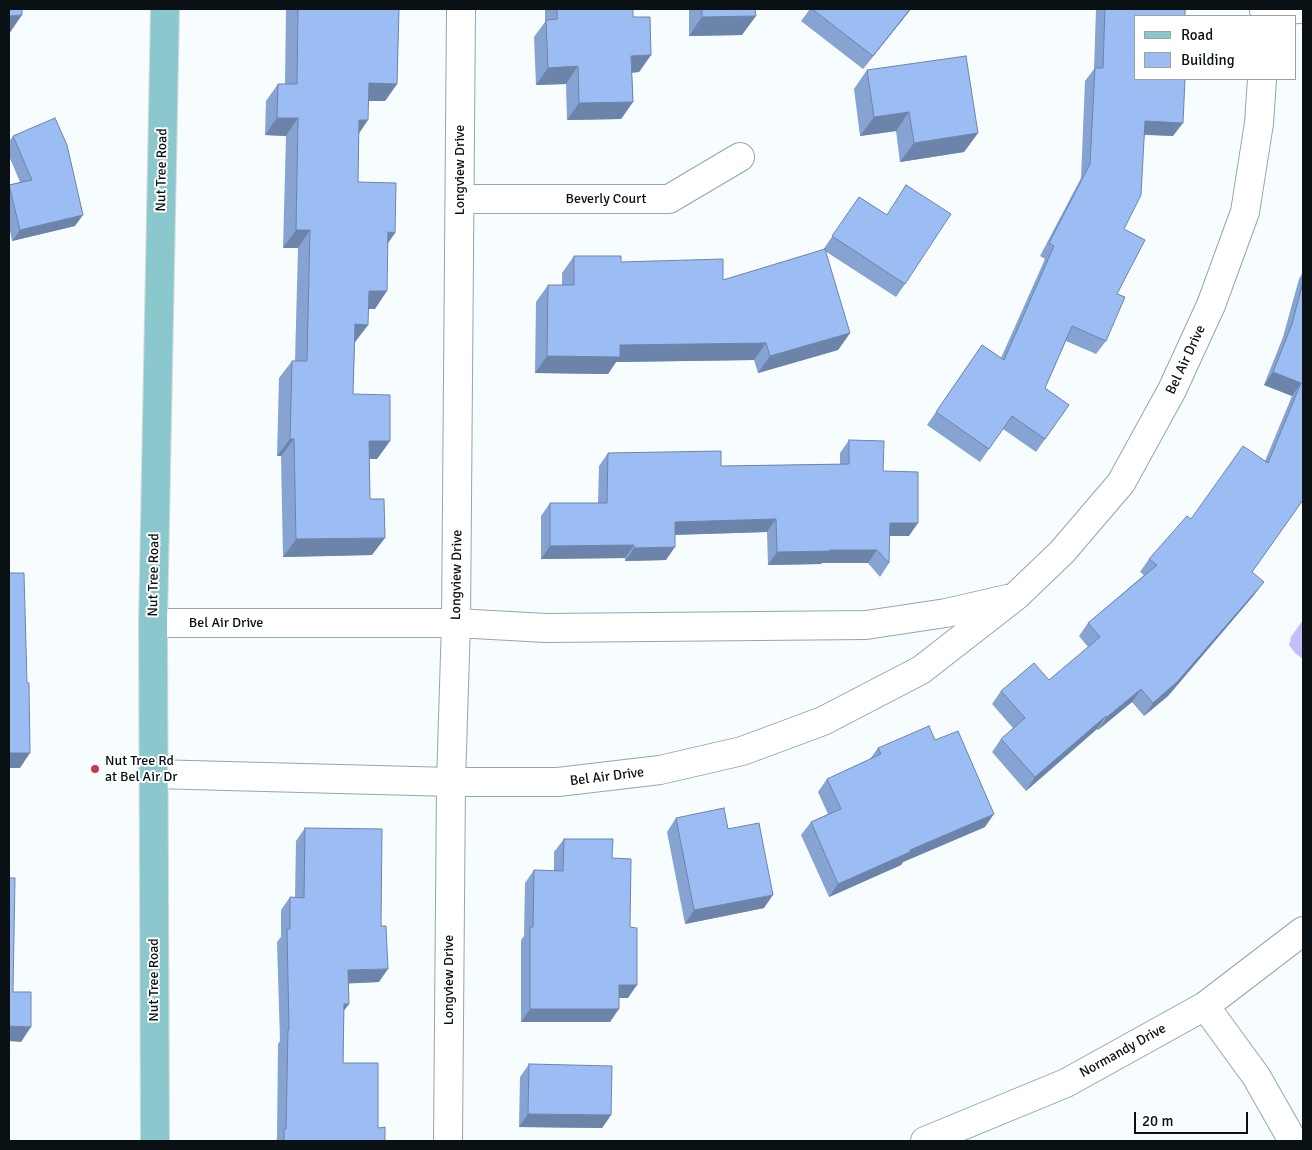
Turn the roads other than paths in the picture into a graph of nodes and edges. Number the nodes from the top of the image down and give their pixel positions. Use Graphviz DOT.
graph roads {
  1 [pos="165,9"];
  2 [pos="461,9"];
  3 [pos="1303,10"];
  4 [pos="1264,12"];
  5 [pos="1262,80"];
  6 [pos="740,157"];
  7 [pos="460,199"];
  8 [pos="1016,596"];
  9 [pos="153,624"];
  10 [pos="456,624"];
  11 [pos="153,774"];
  12 [pos="451,782"];
  13 [pos="1303,930"];
  14 [pos="1205,1006"];
  15 [pos="155,1141"];
  16 [pos="448,1141"];
  17 [pos="925,1141"];
  18 [pos="1293,1141"];
  1 -- 9 [label="main road, Nut Tree Road"];
  2 -- 7 [label="street, Longview Drive"];
  3 -- 4 [label="street"];
  5 -- 8 [label="street, Bel Air Drive"];
  6 -- 7 [label="street, Beverly Court"];
  7 -- 10 [label="street, Longview Drive"];
  8 -- 10 [label="street, Bel Air Drive"];
  8 -- 12 [label="street, Bel Air Drive"];
  9 -- 10 [label="street, Bel Air Drive"];
  9 -- 11 [label="main road, Nut Tree Road"];
  10 -- 12 [label="street, Longview Drive"];
  11 -- 12 [label="street, Bel Air Drive"];
  11 -- 15 [label="main road, Nut Tree Road"];
  12 -- 16 [label="street, Longview Drive"];
  13 -- 14 [label="street, Normandy Drive"];
  14 -- 17 [label="street, Normandy Drive"];
  14 -- 18 [label="street"];
}
